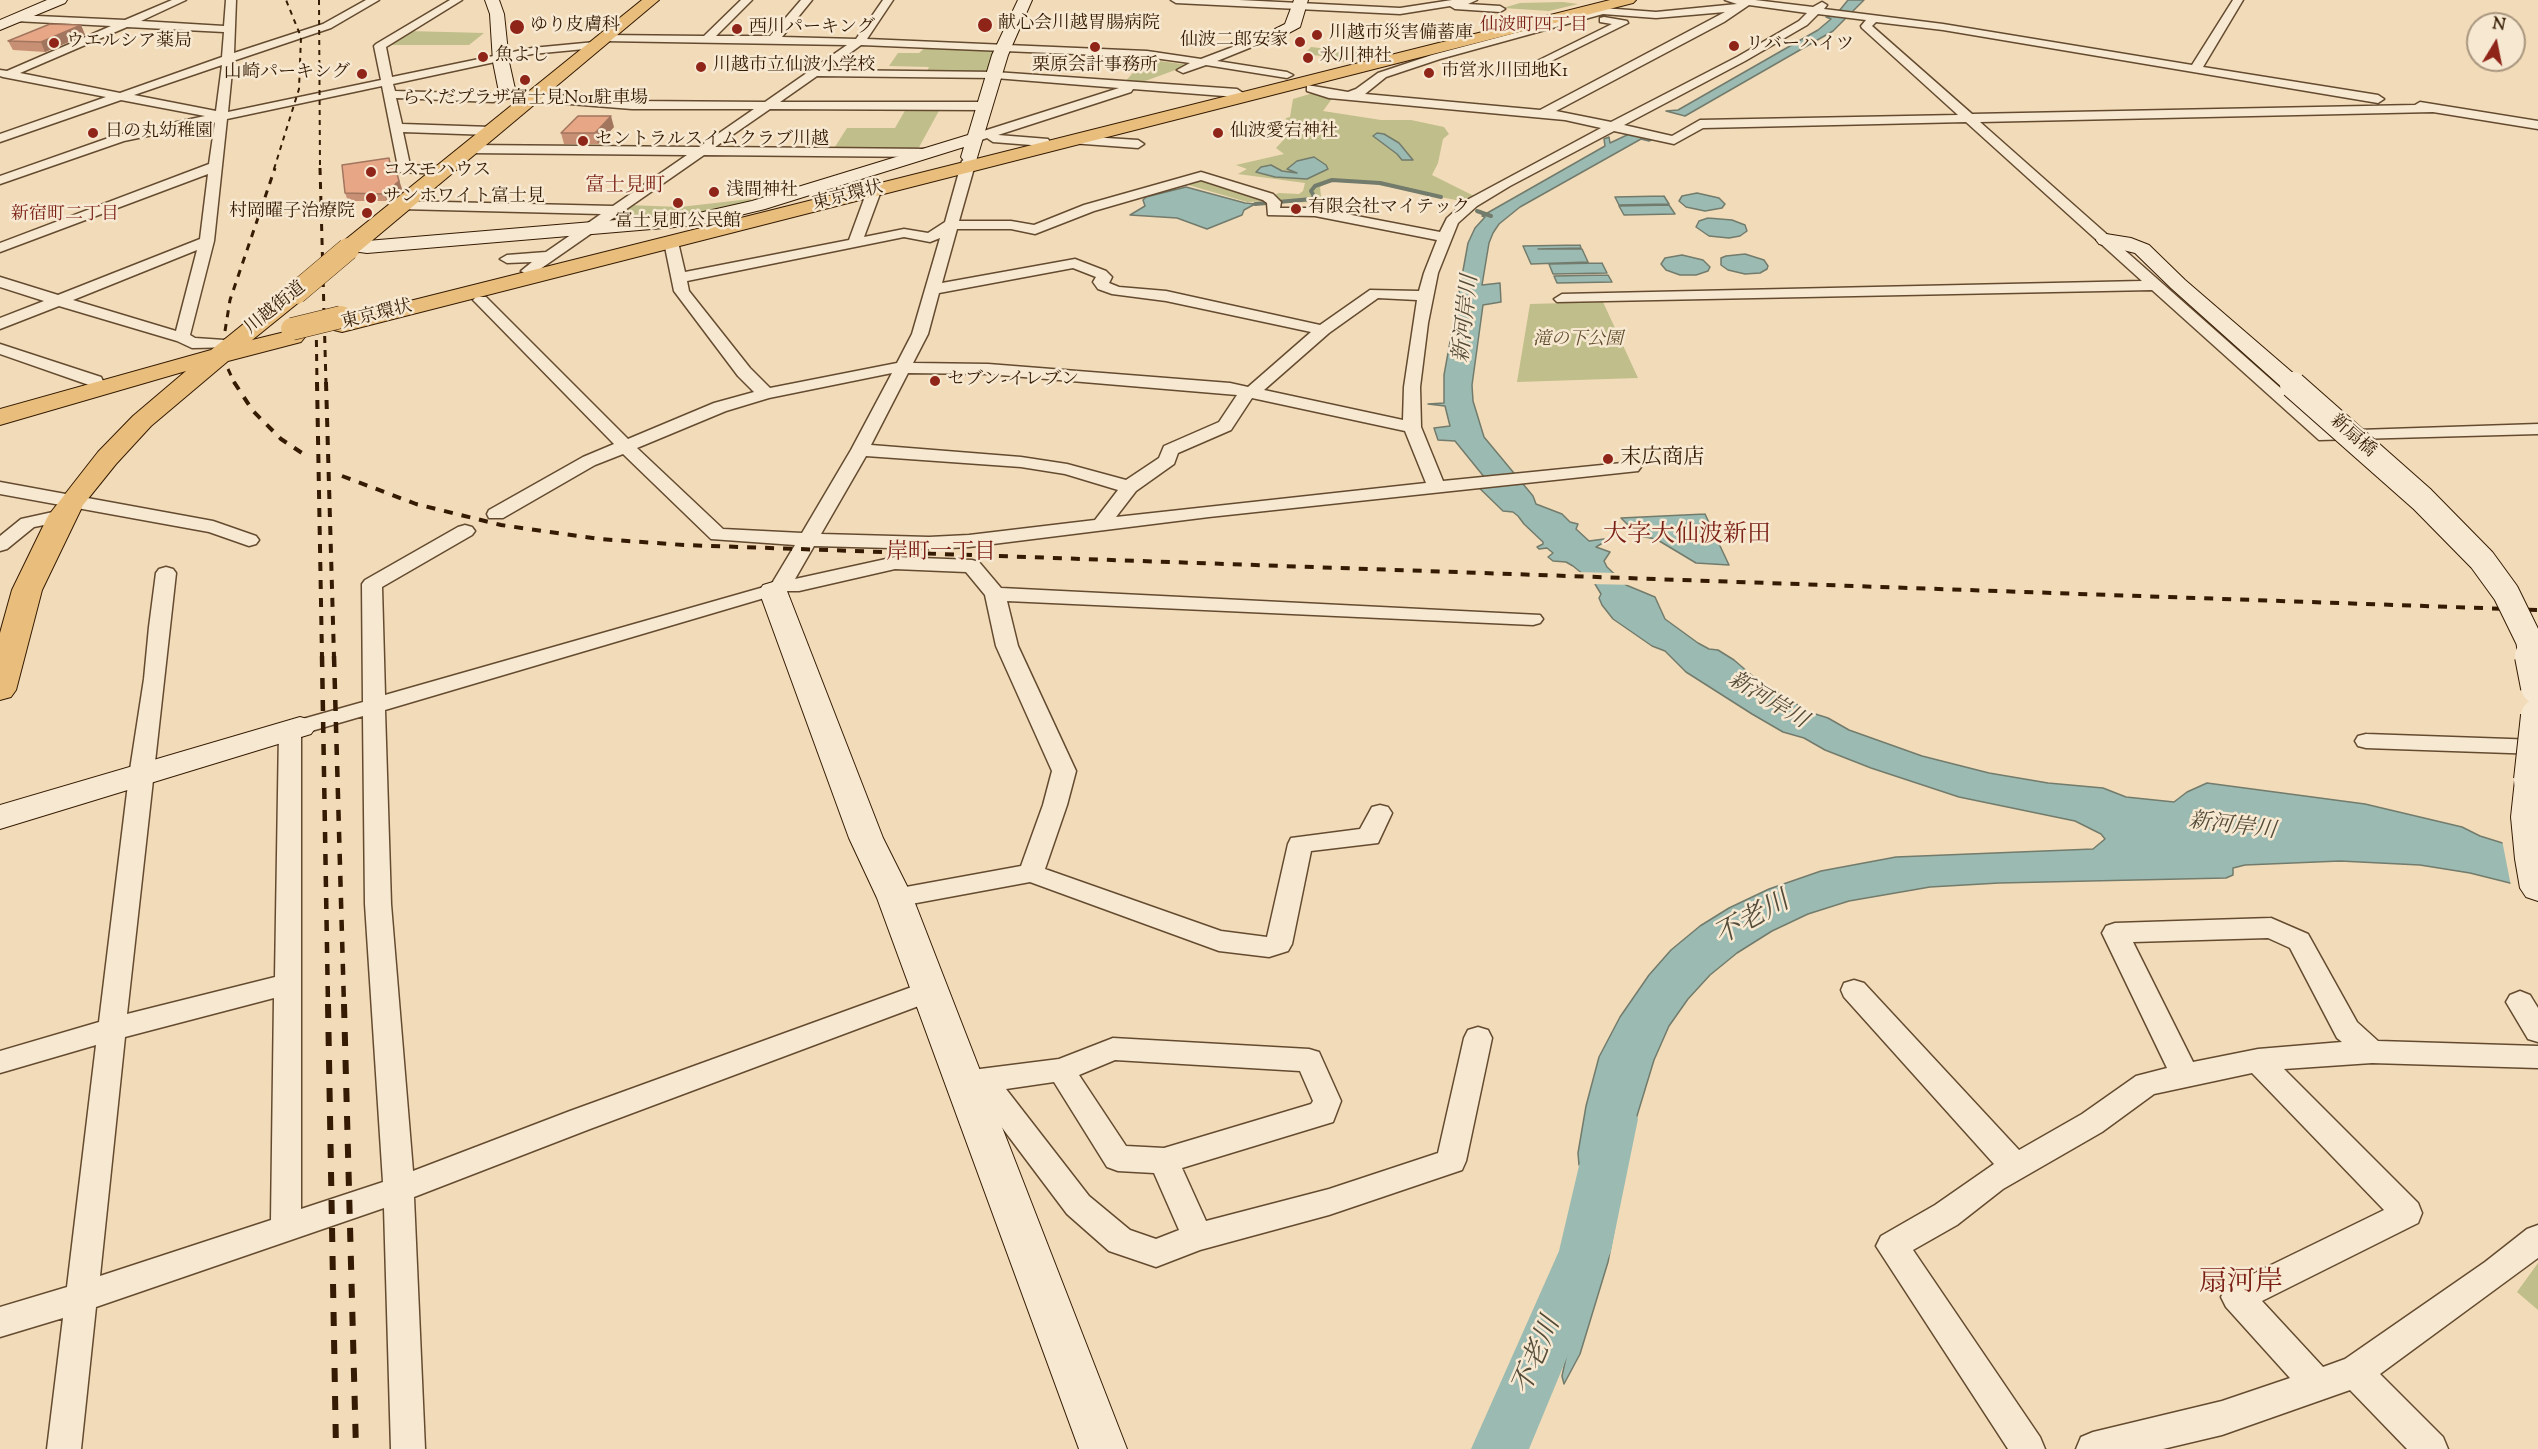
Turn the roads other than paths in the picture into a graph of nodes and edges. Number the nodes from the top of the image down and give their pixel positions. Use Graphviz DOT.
graph roads {
  1 [pos="60,0"];
  2 [pos="181,0"];
  3 [pos="231,0"];
  4 [pos="374,0"];
  5 [pos="457,0"];
  6 [pos="492,0"];
  7 [pos="651,0"];
  8 [pos="747,0"];
  9 [pos="807,0"];
  10 [pos="888,0"];
  11 [pos="1026,0"];
  12 [pos="1176,0"];
  13 [pos="1472,0"];
  14 [pos="1628,0"];
  15 [pos="1731,0"];
  16 [pos="2238,0"];
  17 [pos="1771,2"];
  18 [pos="1300,4"];
  19 [pos="1378,5"];
  20 [pos="1441,5"];
  21 [pos="1744,5"];
  22 [pos="1822,7"];
  23 [pos="1500,9"];
  24 [pos="1598,9"];
  25 [pos="737,10"];
  26 [pos="755,11"];
  27 [pos="12,13"];
  28 [pos="1872,17"];
  29 [pos="126,24"];
  30 [pos="0,25"];
  31 [pos="229,29"];
  32 [pos="1280,32"];
  33 [pos="707,39"];
  34 [pos="774,39"];
  35 [pos="1491,39"];
  36 [pos="599,41"];
  37 [pos="859,42"];
  38 [pos="1004,47"];
  39 [pos="1556,55"];
  40 [pos="501,57"];
  41 [pos="228,59"];
  42 [pos="1197,61"];
  43 [pos="2196,68"];
  44 [pos="1523,71"];
  45 [pos="814,73"];
  46 [pos="4,74"];
  47 [pos="994,75"];
  48 [pos="1287,75"];
  49 [pos="1139,85"];
  50 [pos="388,88"];
  51 [pos="1311,88"];
  52 [pos="1238,93"];
  53 [pos="509,94"];
  54 [pos="1329,94"];
  55 [pos="123,96"];
  56 [pos="1348,96"];
  57 [pos="532,97"];
  58 [pos="769,104"];
  59 [pos="985,105"];
  60 [pos="1321,105"];
  61 [pos="2434,108"];
  62 [pos="1542,114"];
  63 [pos="222,116"];
  64 [pos="1972,118"];
  65 [pos="1614,125"];
  66 [pos="2538,126"];
  67 [pos="397,128"];
  68 [pos="490,131"];
  69 [pos="977,137"];
  70 [pos="0,138"];
  71 [pos="1075,140"];
  72 [pos="1044,142"];
  73 [pos="1138,144"];
  74 [pos="469,148"];
  75 [pos="701,150"];
  76 [pos="929,153"];
  77 [pos="968,164"];
  78 [pos="217,166"];
  79 [pos="443,170"];
  80 [pos="0,180"];
  81 [pos="874,191"];
  82 [pos="401,205"];
  83 [pos="616,210"];
  84 [pos="950,225"];
  85 [pos="587,229"];
  86 [pos="1443,237"];
  87 [pos="2106,240"];
  88 [pos="207,241"];
  89 [pos="671,242"];
  90 [pos="855,243"];
  91 [pos="350,247"];
  92 [pos="0,248"];
  93 [pos="548,256"];
  94 [pos="507,259"];
  95 [pos="528,271"];
  96 [pos="679,278"];
  97 [pos="0,282"];
  98 [pos="2157,285"];
  99 [pos="931,290"];
  100 [pos="1426,296"];
  101 [pos="1562,299"];
  102 [pos="481,300"];
  103 [pos="58,301"];
  104 [pos="341,321"];
  105 [pos="0,324"];
  106 [pos="1323,330"];
  107 [pos="182,337"];
  108 [pos="0,349"];
  109 [pos="225,350"];
  110 [pos="903,367"];
  111 [pos="143,376"];
  112 [pos="95,381"];
  113 [pos="179,388"];
  114 [pos="1249,392"];
  115 [pos="766,394"];
  116 [pos="0,411"];
  117 [pos="0,417"];
  118 [pos="1412,427"];
  119 [pos="2538,429"];
  120 [pos="625,446"];
  121 [pos="860,450"];
  122 [pos="1632,467"];
  123 [pos="1129,487"];
  124 [pos="0,488"];
  125 [pos="1437,488"];
  126 [pos="67,508"];
  127 [pos="496,514"];
  128 [pos="1102,523"];
  129 [pos="465,531"];
  130 [pos="249,540"];
  131 [pos="806,541"];
  132 [pos="0,545"];
  133 [pos="166,573"];
  134 [pos="778,588"];
  135 [pos="995,594"];
  136 [pos="1533,619"];
  137 [pos="2538,687"];
  138 [pos="0,690"];
  139 [pos="372,706"];
  140 [pos="2538,716"];
  141 [pos="295,729"];
  142 [pos="2366,741"];
  143 [pos="2538,747"];
  144 [pos="141,776"];
  145 [pos="2532,798"];
  146 [pos="1380,813"];
  147 [pos="0,817"];
  148 [pos="1031,873"];
  149 [pos="2538,888"];
  150 [pos="895,898"];
  151 [pos="289,984"];
  152 [pos="1854,990"];
  153 [pos="930,991"];
  154 [pos="2520,1002"];
  155 [pos="112,1029"];
  156 [pos="2538,1032"];
  157 [pos="1478,1038"];
  158 [pos="2372,1052"];
  159 [pos="2538,1057"];
  160 [pos="2258,1060"];
  161 [pos="0,1062"];
  162 [pos="1061,1070"];
  163 [pos="2185,1075"];
  164 [pos="974,1082"];
  165 [pos="1164,1161"];
  166 [pos="2016,1167"];
  167 [pos="399,1190"];
  168 [pos="286,1228"];
  169 [pos="1198,1237"];
  170 [pos="2538,1239"];
  171 [pos="82,1297"];
  172 [pos="0,1322"];
  173 [pos="2355,1372"];
  174 [pos="2317,1384"];
  175 [pos="64,1449"];
  176 [pos="408,1449"];
  177 [pos="1103,1449"];
  178 [pos="2028,1449"];
  179 [pos="2093,1449"];
  180 [pos="2431,1449"];
  1 -- 27 [label="street"];
  2 -- 29 [label="street"];
  3 -- 31 [label="street"];
  4 -- 41 [label="street"];
  5 -- 50 [label="street"];
  6 -- 40 [label="street"];
  7 -- 36 [label="main road, 川越街道"];
  8 -- 25 [label="street"];
  9 -- 34 [label="street"];
  10 -- 37 [label="street"];
  11 -- 38 [label="street"];
  12 -- 18 [label="street"];
  13 -- 20 [label="street"];
  14 -- 24 [label="main road, 東京環状"];
  15 -- 21 [label="street"];
  16 -- 43 [label="street"];
  17 -- 21 [label="street"];
  17 -- 22 [label="street"];
  18 -- 19 [label="street"];
  18 -- 32 [label="street"];
  19 -- 20 [label="street"];
  20 -- 23 [label="street"];
  21 -- 24 [label="street"];
  21 -- 62 [label="street"];
  22 -- 28 [label="street"];
  22 -- 65 [label="street"];
  24 -- 35 [label="main road, 東京環状"];
  24 -- 39 [label="street"];
  24 -- 52 [label="main road, 東京環状"];
  25 -- 26 [label="street"];
  25 -- 33 [label="street"];
  27 -- 29 [label="street"];
  27 -- 30 [label="street"];
  28 -- 43 [label="street"];
  28 -- 64 [label="street"];
  29 -- 31 [label="street"];
  29 -- 46 [label="street"];
  31 -- 41 [label="street"];
  32 -- 48 [label="street"];
  32 -- 49 [label="street"];
  33 -- 34 [label="street"];
  33 -- 36 [label="street"];
  34 -- 37 [label="street"];
  35 -- 39 [label="street"];
  35 -- 56 [label="street"];
  35 -- 71 [label="main road, 東京環状"];
  36 -- 40 [label="street"];
  36 -- 57 [label="main road, 川越街道"];
  37 -- 38 [label="street"];
  37 -- 45 [label="street"];
  38 -- 42 [label="street"];
  38 -- 47 [label="street"];
  39 -- 44 [label="street"];
  40 -- 50 [label="street"];
  40 -- 53 [label="street"];
  41 -- 55 [label="street"];
  41 -- 63 [label="street"];
  43 -- 61 [label="street"];
  45 -- 47 [label="street"];
  45 -- 58 [label="street"];
  46 -- 55 [label="street"];
  47 -- 49 [label="street"];
  47 -- 59 [label="street"];
  49 -- 52 [label="street"];
  49 -- 69 [label="street"];
  50 -- 53 [label="street"];
  50 -- 63 [label="street"];
  50 -- 67 [label="street"];
  51 -- 54 [label="street"];
  52 -- 72 [label="main road, 東京環状"];
  53 -- 57 [label="street"];
  54 -- 56 [label="street"];
  54 -- 60 [label="street"];
  55 -- 63 [label="street"];
  55 -- 70 [label="street"];
  56 -- 62 [label="street"];
  57 -- 58 [label="street"];
  57 -- 68 [label="main road, 川越街道"];
  58 -- 59 [label="street"];
  58 -- 75 [label="street"];
  59 -- 69 [label="street"];
  61 -- 64 [label="street"];
  61 -- 66 [label="street"];
  62 -- 65 [label="street"];
  63 -- 78 [label="street"];
  63 -- 80 [label="street"];
  64 -- 65 [label="street"];
  64 -- 87 [label="street"];
  65 -- 86 [label="street"];
  67 -- 68 [label="street"];
  67 -- 79 [label="street"];
  68 -- 74 [label="main road, 川越街道"];
  69 -- 72 [label="street"];
  69 -- 76 [label="street"];
  69 -- 77 [label="street"];
  71 -- 73 [label="street"];
  71 -- 77 [label="main road, 東京環状"];
  72 -- 77 [label="main road, 東京環状"];
  74 -- 75 [label="street"];
  74 -- 79 [label="main road, 川越街道"];
  75 -- 76 [label="street"];
  75 -- 83 [label="street"];
  76 -- 85 [label="street"];
  77 -- 81 [label="main road, 東京環状"];
  77 -- 84 [label="street"];
  77 -- 95 [label="main road, 東京環状"];
  78 -- 88 [label="street"];
  78 -- 92 [label="street"];
  79 -- 82 [label="main road, 川越街道"];
  81 -- 89 [label="main road, 東京環状"];
  81 -- 90 [label="street"];
  82 -- 83 [label="street"];
  82 -- 91 [label="main road, 川越街道"];
  83 -- 85 [label="street"];
  84 -- 86 [label="street"];
  84 -- 90 [label="street"];
  84 -- 99 [label="street"];
  85 -- 91 [label="street"];
  85 -- 93 [label="street"];
  86 -- 100 [label="street"];
  87 -- 98 [label="street"];
  87 -- 137 [label="street, 新扇橋, bridge"];
  88 -- 103 [label="street"];
  88 -- 107 [label="street"];
  89 -- 96 [label="street"];
  89 -- 104 [label="main road, 東京環状"];
  90 -- 96 [label="street"];
  91 -- 109 [label="main road, 川越街道, bridge"];
  93 -- 94 [label="street"];
  93 -- 95 [label="street"];
  95 -- 104 [label="main road, 東京環状"];
  96 -- 115 [label="street"];
  97 -- 103 [label="street"];
  98 -- 101 [label="street"];
  98 -- 119 [label="street"];
  99 -- 106 [label="street"];
  99 -- 110 [label="street"];
  100 -- 106 [label="street"];
  100 -- 118 [label="street"];
  102 -- 120 [label="street"];
  103 -- 105 [label="street"];
  103 -- 107 [label="street"];
  104 -- 109 [label="main road, 東京環状"];
  106 -- 114 [label="street"];
  107 -- 109 [label="street"];
  108 -- 112 [label="street"];
  109 -- 111 [label="main road, 東京環状"];
  109 -- 112 [label="main road, 東京環状"];
  109 -- 113 [label="main road, 川越街道"];
  110 -- 114 [label="street"];
  110 -- 115 [label="street"];
  110 -- 121 [label="street"];
  111 -- 113 [label="main road"];
  111 -- 117 [label="main road, 東京環状"];
  112 -- 116 [label="main road, 東京環状"];
  113 -- 126 [label="main road, 川越街道"];
  114 -- 118 [label="street"];
  114 -- 123 [label="street"];
  115 -- 120 [label="street"];
  118 -- 125 [label="street"];
  120 -- 127 [label="street"];
  120 -- 131 [label="street"];
  121 -- 123 [label="street"];
  121 -- 131 [label="street"];
  122 -- 125 [label="street"];
  123 -- 128 [label="street"];
  124 -- 126 [label="street"];
  125 -- 128 [label="street"];
  126 -- 130 [label="street"];
  126 -- 132 [label="street"];
  126 -- 138 [label="main road, 川越街道"];
  128 -- 131 [label="street"];
  129 -- 139 [label="street"];
  131 -- 134 [label="street"];
  133 -- 144 [label="street"];
  134 -- 135 [label="street"];
  134 -- 139 [label="street"];
  134 -- 150 [label="street"];
  135 -- 136 [label="street"];
  135 -- 148 [label="street"];
  139 -- 141 [label="street"];
  139 -- 167 [label="street"];
  140 -- 145 [label="street, bridge"];
  141 -- 144 [label="street"];
  141 -- 151 [label="street"];
  142 -- 143 [label="street"];
  144 -- 147 [label="street"];
  144 -- 155 [label="street"];
  145 -- 149 [label="street"];
  146 -- 148 [label="street"];
  148 -- 150 [label="street"];
  150 -- 153 [label="street"];
  151 -- 155 [label="street"];
  151 -- 168 [label="street"];
  152 -- 166 [label="street"];
  153 -- 164 [label="street"];
  153 -- 167 [label="street"];
  154 -- 156 [label="street"];
  155 -- 161 [label="street"];
  155 -- 171 [label="street"];
  157 -- 169 [label="street"];
  158 -- 159 [label="street"];
  158 -- 160 [label="street"];
  158 -- 163 [label="street"];
  160 -- 163 [label="street"];
  160 -- 174 [label="street"];
  162 -- 164 [label="street"];
  162 -- 165 [label="street"];
  162 -- 165 [label="street"];
  163 -- 166 [label="street"];
  164 -- 169 [label="street"];
  164 -- 177 [label="street"];
  165 -- 169 [label="street"];
  166 -- 178 [label="street"];
  167 -- 168 [label="street"];
  167 -- 176 [label="street"];
  168 -- 171 [label="street"];
  170 -- 173 [label="street"];
  171 -- 172 [label="street"];
  171 -- 175 [label="street"];
  173 -- 174 [label="street"];
  173 -- 180 [label="street"];
  174 -- 179 [label="street"];
}
